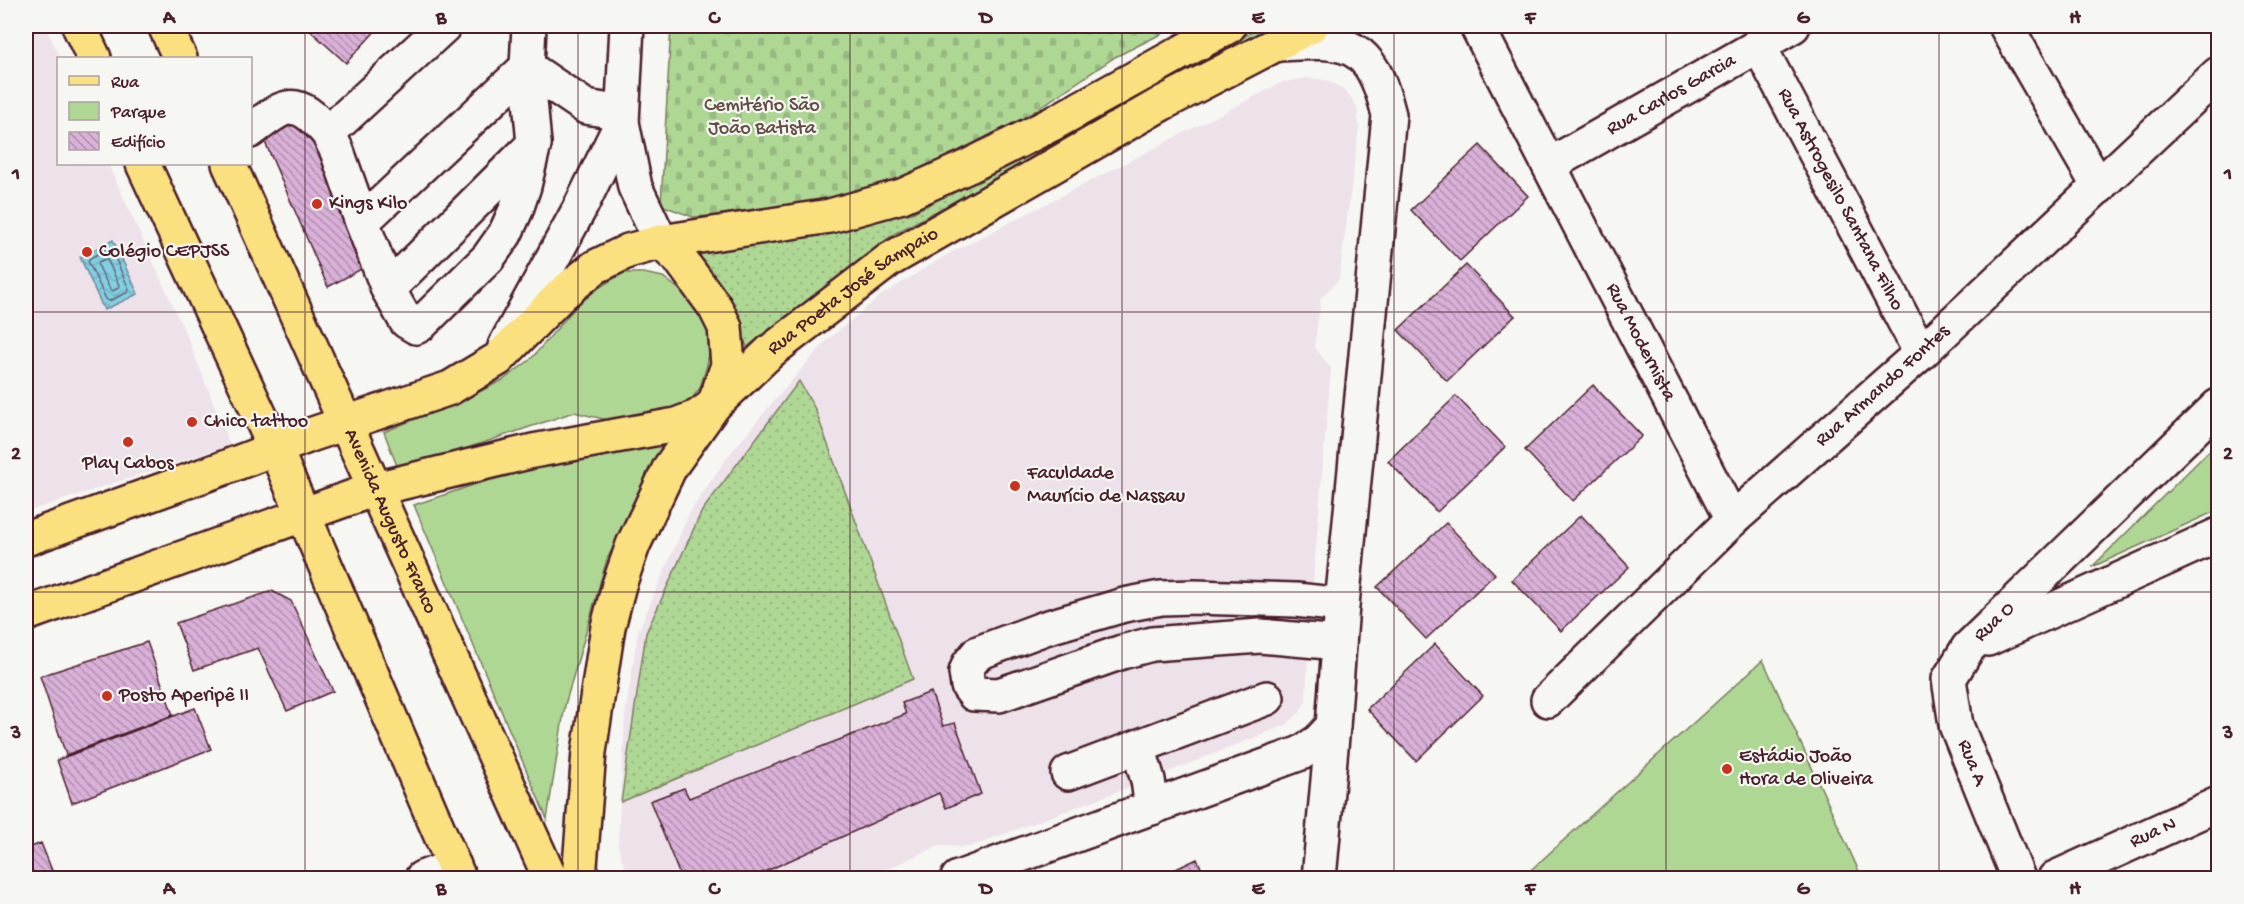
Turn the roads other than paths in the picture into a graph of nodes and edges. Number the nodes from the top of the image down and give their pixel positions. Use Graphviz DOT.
graph roads {
  1 [pos="79,26"];
  2 [pos="165,26"];
  3 [pos="444,26"];
  4 [pos="529,26"];
  5 [pos="627,26"];
  6 [pos="1229,26"];
  7 [pos="1311,26"];
  8 [pos="1477,26"];
  9 [pos="1793,26"];
  10 [pos="2006,26"];
  11 [pos="1278,44"];
  12 [pos="1758,44"];
  13 [pos="94,57"];
  14 [pos="180,57"];
  15 [pos="527,67"];
  16 [pos="2218,74"];
  17 [pos="622,117"];
  18 [pos="252,129"];
  19 [pos="328,133"];
  20 [pos="534,144"];
  21 [pos="143,165"];
  22 [pos="229,165"];
  23 [pos="1549,165"];
  24 [pos="2099,187"];
  25 [pos="362,222"];
  26 [pos="661,242"];
  27 [pos="388,289"];
  28 [pos="1921,353"];
  29 [pos="498,359"];
  30 [pos="714,405"];
  31 [pos="2218,406"];
  32 [pos="345,424"];
  33 [pos="275,448"];
  34 [pos="375,489"];
  35 [pos="304,513"];
  36 [pos="1732,520"];
  37 [pos="2218,535"];
  38 [pos="26,539"];
  39 [pos="1342,605"];
  40 [pos="26,614"];
  41 [pos="1339,643"];
  42 [pos="1968,648"];
  43 [pos="1267,698"];
  44 [pos="1548,700"];
  45 [pos="1333,726"];
  46 [pos="1138,747"];
  47 [pos="1068,773"];
  48 [pos="2218,804"];
  49 [pos="1152,808"];
  50 [pos="457,872"];
  51 [pos="422,879"];
  52 [pos="550,879"];
  53 [pos="579,879"];
  54 [pos="958,879"];
  55 [pos="1319,879"];
  56 [pos="2018,879"];
  57 [pos="2055,879"];
  1 -- 13 [label="main road"];
  2 -- 14 [label="main road"];
  3 -- 19 [label="street"];
  4 -- 15 [label="street"];
  5 -- 17 [label="street"];
  6 -- 26 [label="main road"];
  7 -- 11 [label="main road, Rua Poeta José Sampaio"];
  8 -- 23 [label="street, Rua Modernista"];
  9 -- 12 [label="street, Rua Carlos Garcia"];
  10 -- 24 [label="street"];
  11 -- 30 [label="main road, Rua Poeta José Sampaio"];
  11 -- 39 [label="street"];
  12 -- 23 [label="street, Rua Carlos Garcia"];
  12 -- 28 [label="street, Rua Astrogesilo Santana Filho"];
  15 -- 17 [label="street"];
  15 -- 20 [label="street"];
  15 -- 25 [label="street"];
  16 -- 24 [label="street, Rua Armando Fontes"];
  17 -- 26 [label="street"];
  17 -- 29 [label="street"];
  18 -- 19 [label="street"];
  19 -- 25 [label="street"];
  20 -- 27 [label="street"];
  20 -- 27 [label="street"];
  21 -- 33 [label="main road"];
  22 -- 32 [label="main road, Avenida Augusto Franco"];
  23 -- 36 [label="street, Rua Modernista"];
  24 -- 28 [label="street, Rua Armando Fontes"];
  25 -- 27 [label="street"];
  26 -- 29 [label="main road"];
  26 -- 30 [label="main road"];
  28 -- 36 [label="street, Rua Armando Fontes"];
  29 -- 32 [label="main road"];
  30 -- 34 [label="main road, Rua Poeta José Sampaio"];
  30 -- 53 [label="main road"];
  31 -- 42 [label="street, Rua O"];
  32 -- 33 [label="main road"];
  32 -- 34 [label="main road, Avenida Augusto Franco"];
  33 -- 35 [label="main road"];
  33 -- 38 [label="main road"];
  34 -- 35 [label="main road, Rua Poeta José Sampaio"];
  34 -- 52 [label="main road, Avenida Augusto Franco"];
  35 -- 40 [label="main road, Rua Poeta José Sampaio"];
  35 -- 50 [label="main road"];
  36 -- 44 [label="street, Rua Armando Fontes"];
  37 -- 42 [label="street, Rua O"];
  39 -- 41 [label="street"];
  39 -- 41 [label="street"];
  41 -- 45 [label="street"];
  42 -- 56 [label="street, Rua A"];
  43 -- 46 [label="street"];
  45 -- 49 [label="street"];
  45 -- 55 [label="street"];
  46 -- 47 [label="street"];
  46 -- 49 [label="street"];
  48 -- 57 [label="street, Rua N"];
  49 -- 54 [label="street"];
  50 -- 51 [label="street"];
}
